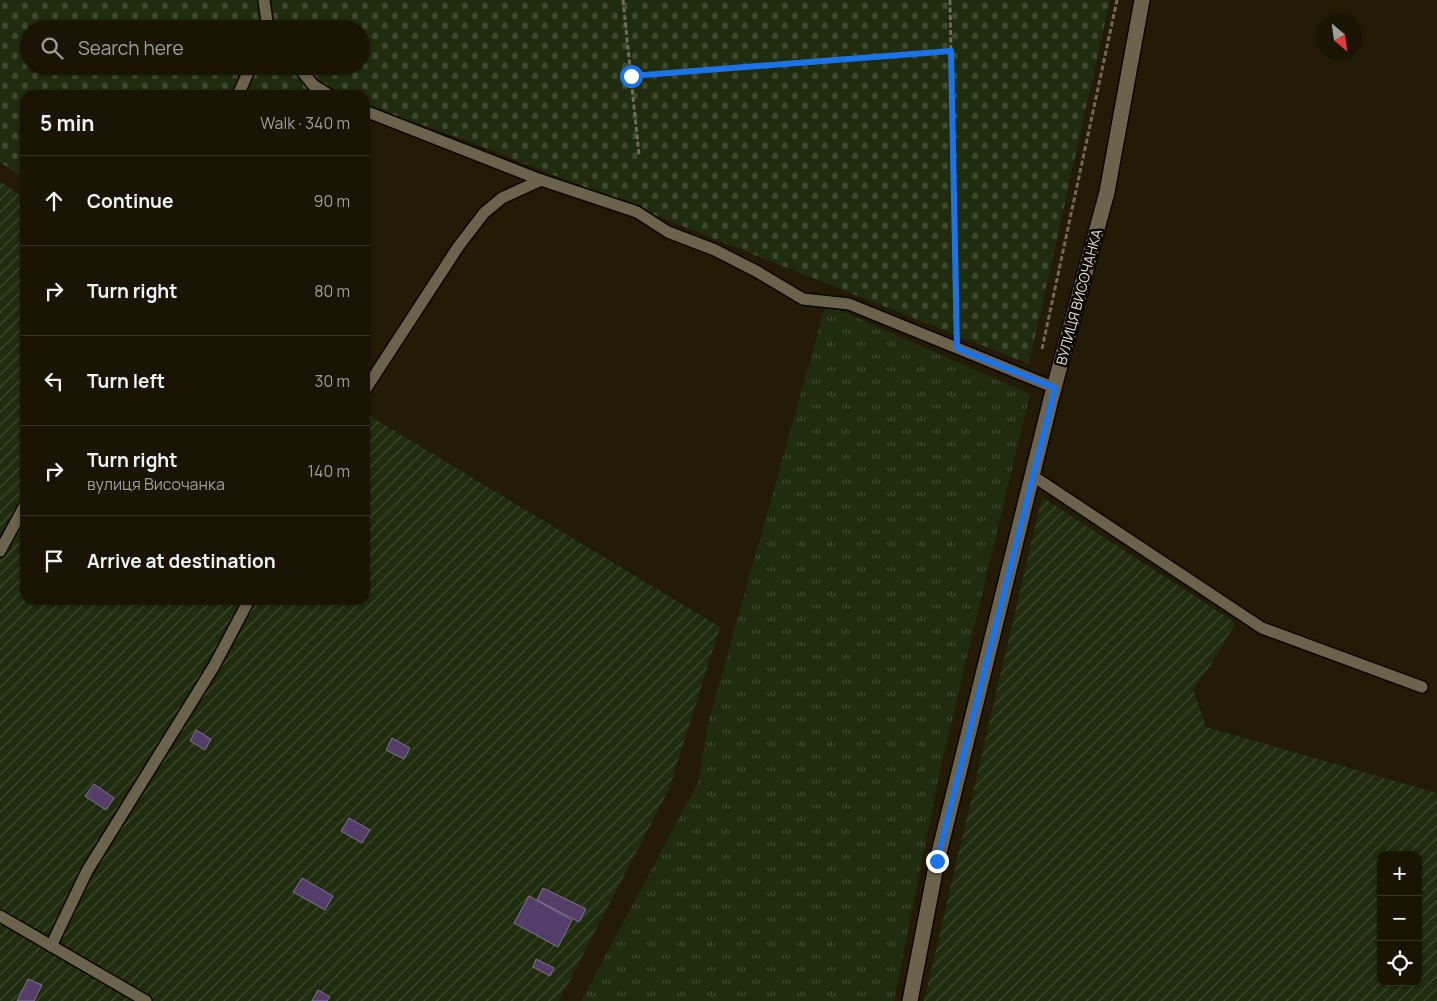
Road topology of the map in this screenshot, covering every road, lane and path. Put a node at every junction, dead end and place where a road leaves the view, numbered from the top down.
1 (264, 0) edge
2 (623, 0) edge
3 (950, 0) edge
4 (1117, 0) edge
5 (1142, 0) edge
6 (267, 20) edge
7 (951, 51) junction
8 (247, 75) edge
9 (305, 75) edge
10 (631, 76) junction
11 (240, 90) edge
12 (321, 90) edge
13 (370, 113) edge
14 (639, 155) dead end
15 (541, 180) junction
16 (957, 348) junction
17 (1035, 380) junction
18 (370, 382) edge
19 (1055, 388) junction
20 (1033, 476) junction
21 (20, 514) edge
22 (0, 551) edge
23 (245, 605) edge
24 (1422, 687) dead end
25 (0, 916) edge
26 (51, 946) junction
27 (146, 1001) edge
28 (910, 1001) edge

1 - 6 lane
2 - 10 path
3 - 7 path
4 - 17 path
5 - 19 street, ВУЛИЦЯ ВИСОЧАНКА
7 - 10 path
7 - 16 path
8 - 11 lane
9 - 12 lane
10 - 14 path
13 - 15 lane
15 - 16 lane
15 - 18 lane
16 - 17 lane
17 - 19 lane
19 - 20 street, ВУЛИЦЯ ВИСОЧАНКА
20 - 24 lane
20 - 28 street, ВУЛИЦЯ ВИСОЧАНКА
21 - 22 lane
23 - 26 lane
25 - 26 lane
26 - 27 lane

